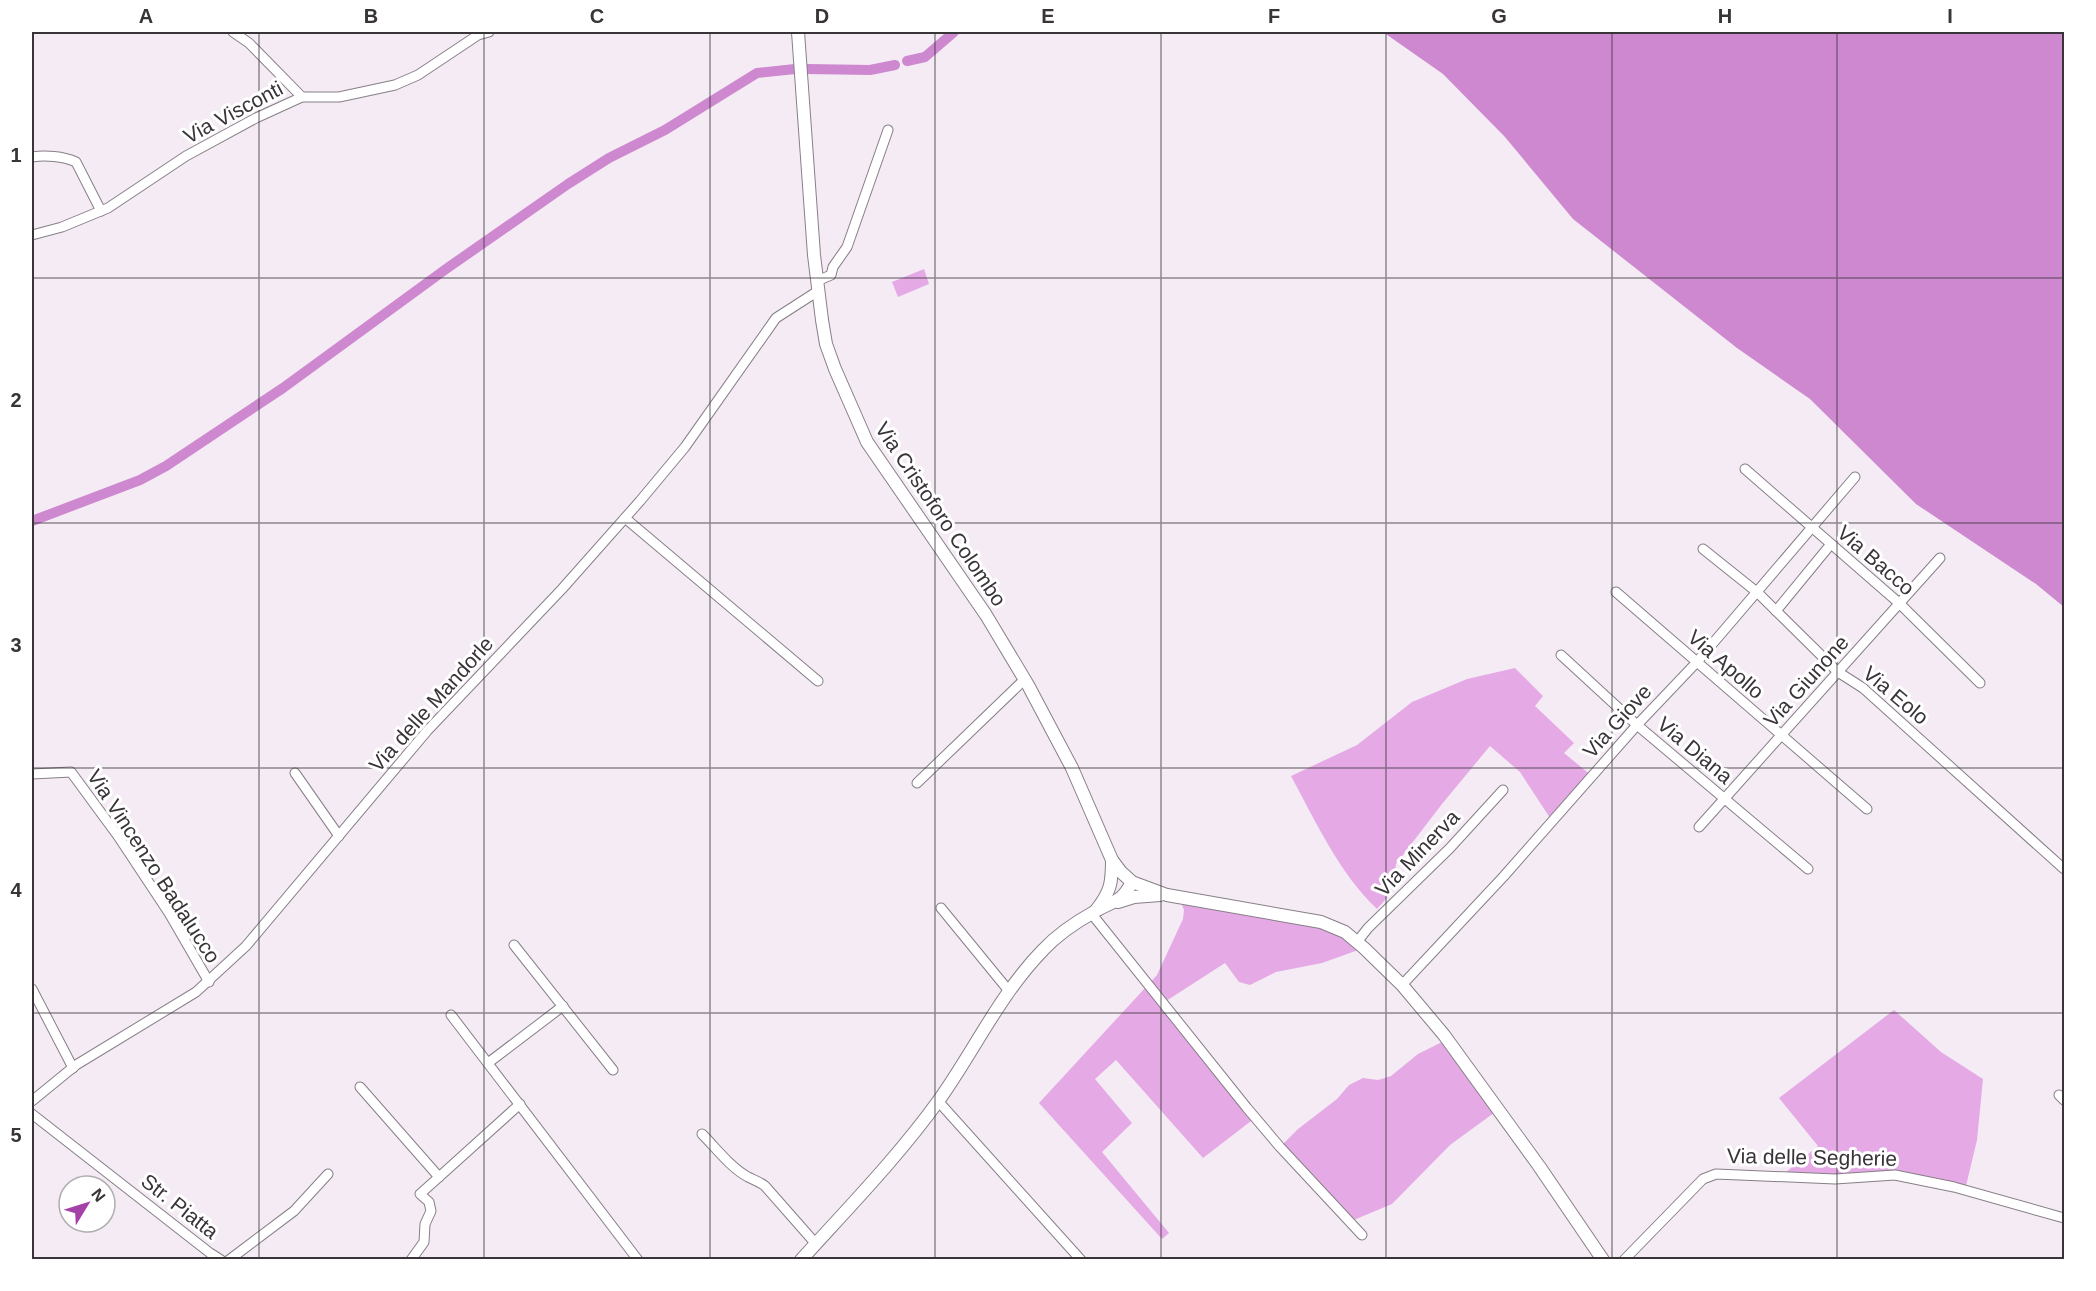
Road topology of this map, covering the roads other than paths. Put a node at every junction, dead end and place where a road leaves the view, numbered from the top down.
1 (233, 32) edge
2 (489, 32) edge
3 (798, 32) edge
4 (479, 33) edge
5 (302, 97) junction
6 (888, 130) dead end
7 (32, 157) edge
8 (101, 211) junction
9 (32, 235) edge
10 (817, 286) junction
11 (1745, 469) dead end
12 (1854, 477) dead end
13 (625, 518) junction
14 (1811, 527) junction
15 (1831, 544) junction
16 (1703, 549) dead end
17 (1940, 558) dead end
18 (1616, 592) dead end
19 (1758, 592) junction
20 (1899, 603) junction
21 (1776, 611) junction
22 (1561, 656) dead end
23 (1696, 663) junction
24 (1838, 672) junction
25 (1025, 679) junction
26 (818, 681) dead end
27 (1980, 683) dead end
28 (1637, 724) junction
29 (1782, 735) junction
30 (295, 773) dead end
31 (32, 774) edge
32 (916, 783) dead end
33 (1503, 790) dead end
34 (1725, 799) junction
35 (1867, 809) dead end
36 (1699, 827) dead end
37 (339, 836) junction
38 (1112, 860) junction
39 (1808, 869) dead end
40 (2064, 869) edge
41 (1132, 882) junction
42 (1167, 895) junction
43 (1112, 899) junction
44 (941, 908) dead end
45 (1094, 912) junction
46 (1357, 942) junction
47 (514, 945) dead end
48 (209, 982) junction
49 (1402, 985) junction
50 (32, 989) edge
51 (1009, 991) junction
52 (562, 1006) junction
53 (452, 1015) dead end
54 (488, 1063) junction
55 (73, 1068) junction
56 (613, 1070) dead end
57 (360, 1087) dead end
58 (32, 1101) edge
59 (938, 1101) junction
60 (520, 1104) junction
61 (32, 1114) edge
62 (702, 1134) dead end
63 (328, 1174) dead end
64 (439, 1177) junction
65 (2064, 1218) edge
66 (1362, 1235) dead end
67 (816, 1244) junction
68 (222, 1260) edge
69 (229, 1260) edge
70 (411, 1260) edge
71 (638, 1260) edge
72 (801, 1260) edge
73 (1081, 1260) edge
74 (1603, 1260) edge
75 (1624, 1260) edge

1 - 5 street
2 - 4 street, Via Visconti
3 - 10 main road, Via Cristoforo Colombo
4 - 5 street, Via Visconti
5 - 8 street, Via Visconti
6 - 10 street, Via delle Mandorle
7 - 8 street
8 - 9 street, Via Visconti
10 - 13 street, Via delle Mandorle
10 - 25 main road, Via Cristoforo Colombo
11 - 14 street, Via Bacco
12 - 14 street, Via Giove
13 - 26 street
13 - 37 street, Via delle Mandorle
14 - 15 street, Via Bacco
14 - 19 street, Via Giove
15 - 20 street, Via Bacco
15 - 21 street
16 - 19 street, Via Eolo
17 - 20 street, Via Giunone
18 - 23 street, Via Apollo
19 - 21 street, Via Eolo
19 - 23 street, Via Giove
20 - 24 street, Via Giunone
20 - 27 street, Via Bacco
21 - 24 street, Via Eolo
22 - 28 street, Via Diana
23 - 28 street, Via Giove
23 - 29 street, Via Apollo
24 - 29 street, Via Giunone
24 - 40 street, Via Eolo
25 - 32 street
25 - 38 main road, Via Cristoforo Colombo
28 - 34 street, Via Diana
28 - 49 street, Via Giove
29 - 34 street, Via Giunone
29 - 35 street, Via Apollo
30 - 37 street
31 - 48 street, Via Vincenzo Badalucco
33 - 46 street, Via Minerva
34 - 36 street, Via Giunone
34 - 39 street, Via Diana
37 - 48 street, Via delle Mandorle
38 - 41 main road, Via Cristoforo Colombo
38 - 43 main road
41 - 42 main road
41 - 43 main road
42 - 43 main road
42 - 46 main road
43 - 45 main road
44 - 51 street
45 - 51 main road
45 - 66 street
46 - 49 main road
47 - 52 street
48 - 55 street, Via delle Mandorle
49 - 74 main road
50 - 55 street
51 - 59 main road
52 - 54 street
52 - 56 street
53 - 54 street
54 - 60 street
55 - 58 street, Via delle Mandorle
57 - 64 street
59 - 67 main road
59 - 73 street
60 - 64 street
60 - 71 street
61 - 68 street, Str. Piatta
62 - 67 street
63 - 69 street
64 - 70 street
65 - 75 street, Via delle Segherie
67 - 72 main road

